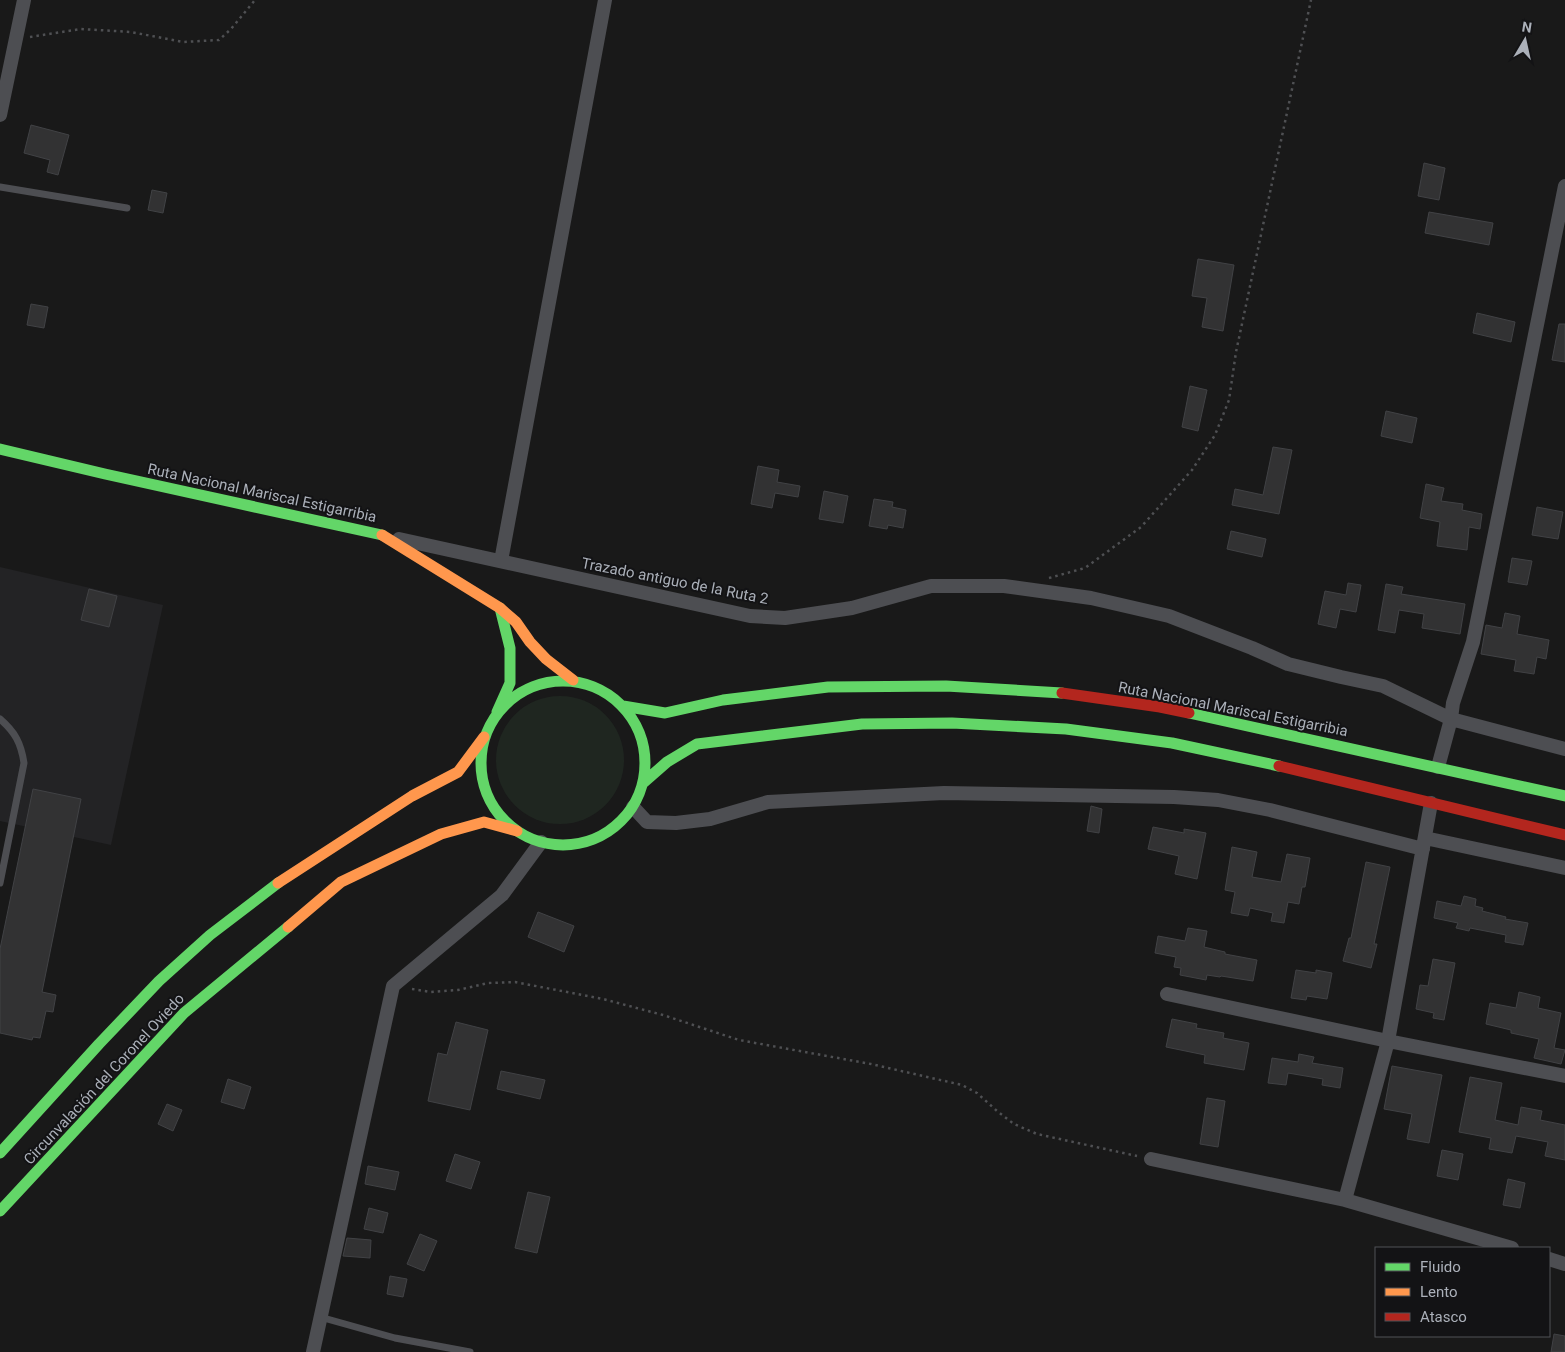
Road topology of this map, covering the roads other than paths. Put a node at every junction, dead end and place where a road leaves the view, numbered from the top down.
1 (24, 0) edge
2 (605, 0) edge
3 (0, 116) edge
4 (1565, 186) edge
5 (0, 187) edge
6 (127, 208) dead end
7 (0, 449) edge
8 (383, 535) junction
9 (501, 561) junction
10 (500, 608) junction
11 (573, 680) junction
12 (623, 706) junction
13 (497, 712) junction
14 (0, 719) edge
15 (1451, 720) junction
16 (484, 737) junction
17 (1565, 749) edge
18 (1438, 768) junction
19 (643, 783) junction
20 (1564, 791) edge
21 (1431, 803) junction
22 (633, 807) junction
23 (517, 831) junction
24 (1565, 834) edge
25 (541, 842) junction
26 (1424, 843) junction
27 (1565, 868) edge
28 (0, 883) edge
29 (1167, 994) dead end
30 (1388, 1041) junction
31 (1565, 1076) edge
32 (0, 1153) edge
33 (1151, 1160) road end
34 (1344, 1200) junction
35 (0, 1211) edge
36 (1508, 1247) edge
37 (1550, 1259) edge
38 (1565, 1264) edge
39 (320, 1318) junction
40 (313, 1352) edge
41 (470, 1352) edge

1 - 3 street
2 - 9 street
4 - 15 street
5 - 6 lane
7 - 8 main road, Ruta Nacional Mariscal Estigarribia
8 - 9 street, Trazado antiguo de la Ruta 2
8 - 10 main road, Ruta Nacional Mariscal Estigarribia
9 - 15 street, Trazado antiguo de la Ruta 2
10 - 11 main road, Ruta Nacional Mariscal Estigarribia
10 - 13 main road
11 - 12 main road
11 - 13 main road
12 - 18 main road, Ruta Nacional Mariscal Estigarribia
12 - 19 main road
13 - 16 main road
14 - 28 lane
15 - 17 street, Trazado antiguo de la Ruta 2
15 - 18 street
16 - 23 main road
16 - 32 main road, Circunvalación del Coronel Oviedo
18 - 20 main road, Ruta Nacional Mariscal Estigarribia
19 - 21 main road
19 - 22 main road
21 - 24 main road
21 - 26 street
22 - 25 main road
22 - 26 street
23 - 25 main road
23 - 35 main road, Circunvalación del Coronel Oviedo
25 - 39 street
26 - 27 street
26 - 30 street
29 - 30 street
30 - 31 street
30 - 34 street
33 - 34 street
34 - 36 street
37 - 38 street
39 - 40 street
39 - 41 lane

